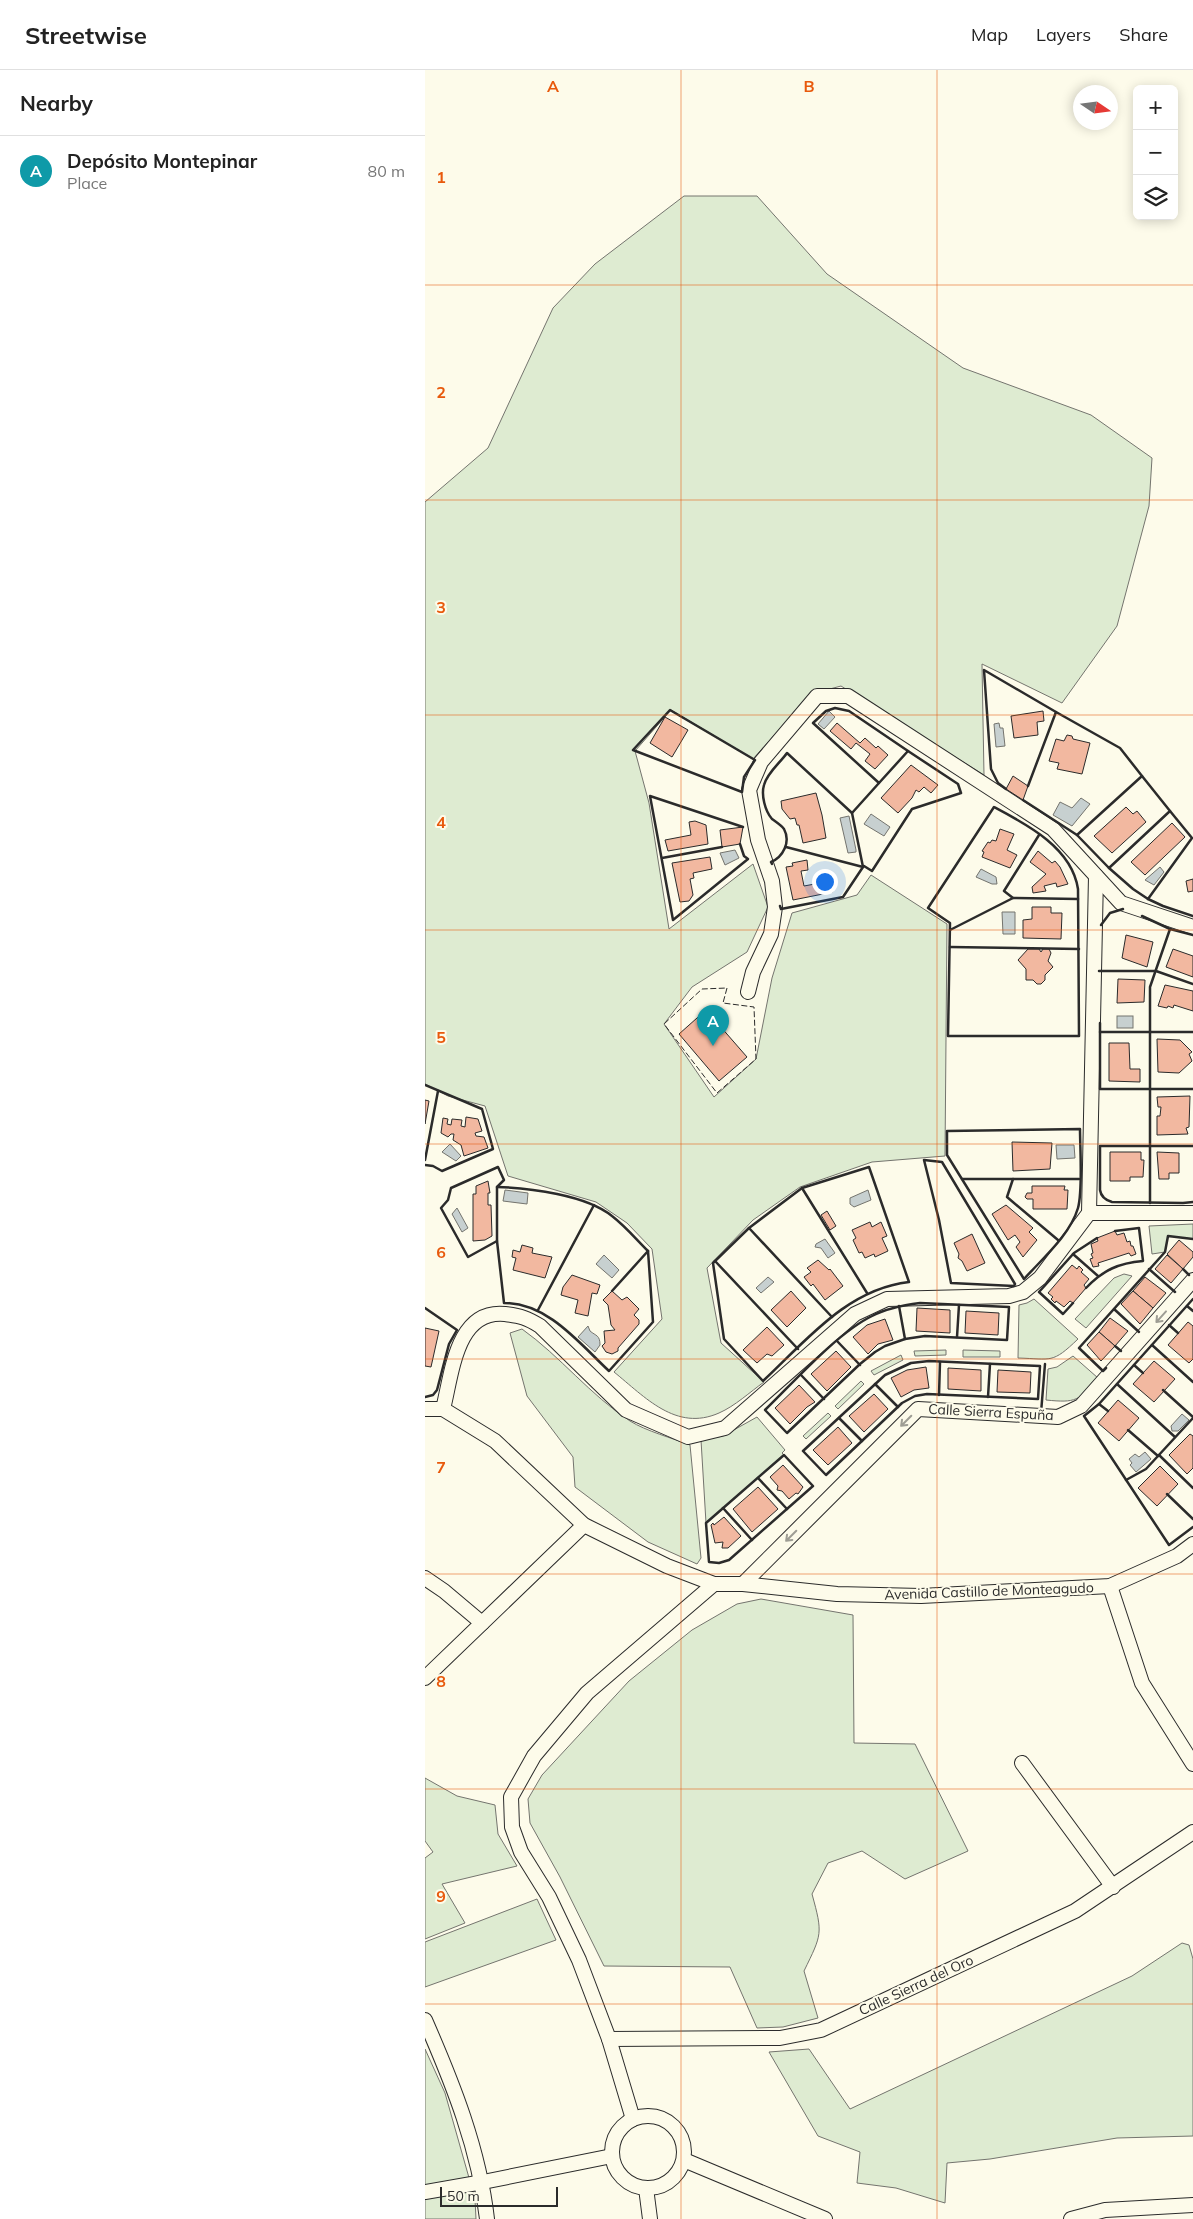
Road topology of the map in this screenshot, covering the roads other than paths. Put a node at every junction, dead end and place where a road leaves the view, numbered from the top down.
1 (1096, 876) junction
2 (1193, 927) edge
3 (749, 992) dead end
4 (1089, 1213) junction
5 (1193, 1213) edge
6 (1193, 1280) edge
7 (425, 1409) edge
8 (443, 1409) junction
9 (584, 1525) junction
10 (1193, 1544) edge
11 (425, 1578) edge
12 (714, 1584) junction
13 (743, 1584) junction
14 (1111, 1586) junction
15 (482, 1623) junction
16 (425, 1678) edge
17 (1022, 1763) dead end
18 (1193, 1764) edge
19 (1193, 1832) edge
20 (1113, 1887) junction
21 (425, 2020) edge
22 (609, 2039) junction
23 (633, 2119) junction
24 (612, 2156) junction
25 (684, 2160) junction
26 (483, 2182) junction
27 (646, 2188) junction
28 (425, 2192) edge
29 (1193, 2205) edge
30 (487, 2219) edge
31 (650, 2219) edge
32 (825, 2219) edge
33 (1071, 2219) edge

1 - 2 street
1 - 3 street
1 - 4 street
4 - 5 street
4 - 8 street
6 -> 13 street, Calle Sierra Espuña
7 - 8 street
8 - 9 street
9 - 12 street
9 - 15 street
10 - 14 street, Avenida Castillo de Monteagudo
11 - 15 street
12 - 13 street, Avenida Castillo de Monteagudo
12 - 22 street
13 - 14 street, Avenida Castillo de Monteagudo
14 - 18 street
15 - 16 street
17 - 20 street
19 - 20 street, Calle Sierra del Oro
20 - 22 street, Calle Sierra del Oro
21 - 26 street
22 - 23 street
23 - 24 street
23 - 25 street
24 - 26 street
24 - 27 street
25 - 27 street
25 - 32 street
26 - 28 street
26 - 30 street
27 - 31 street
29 - 33 street

